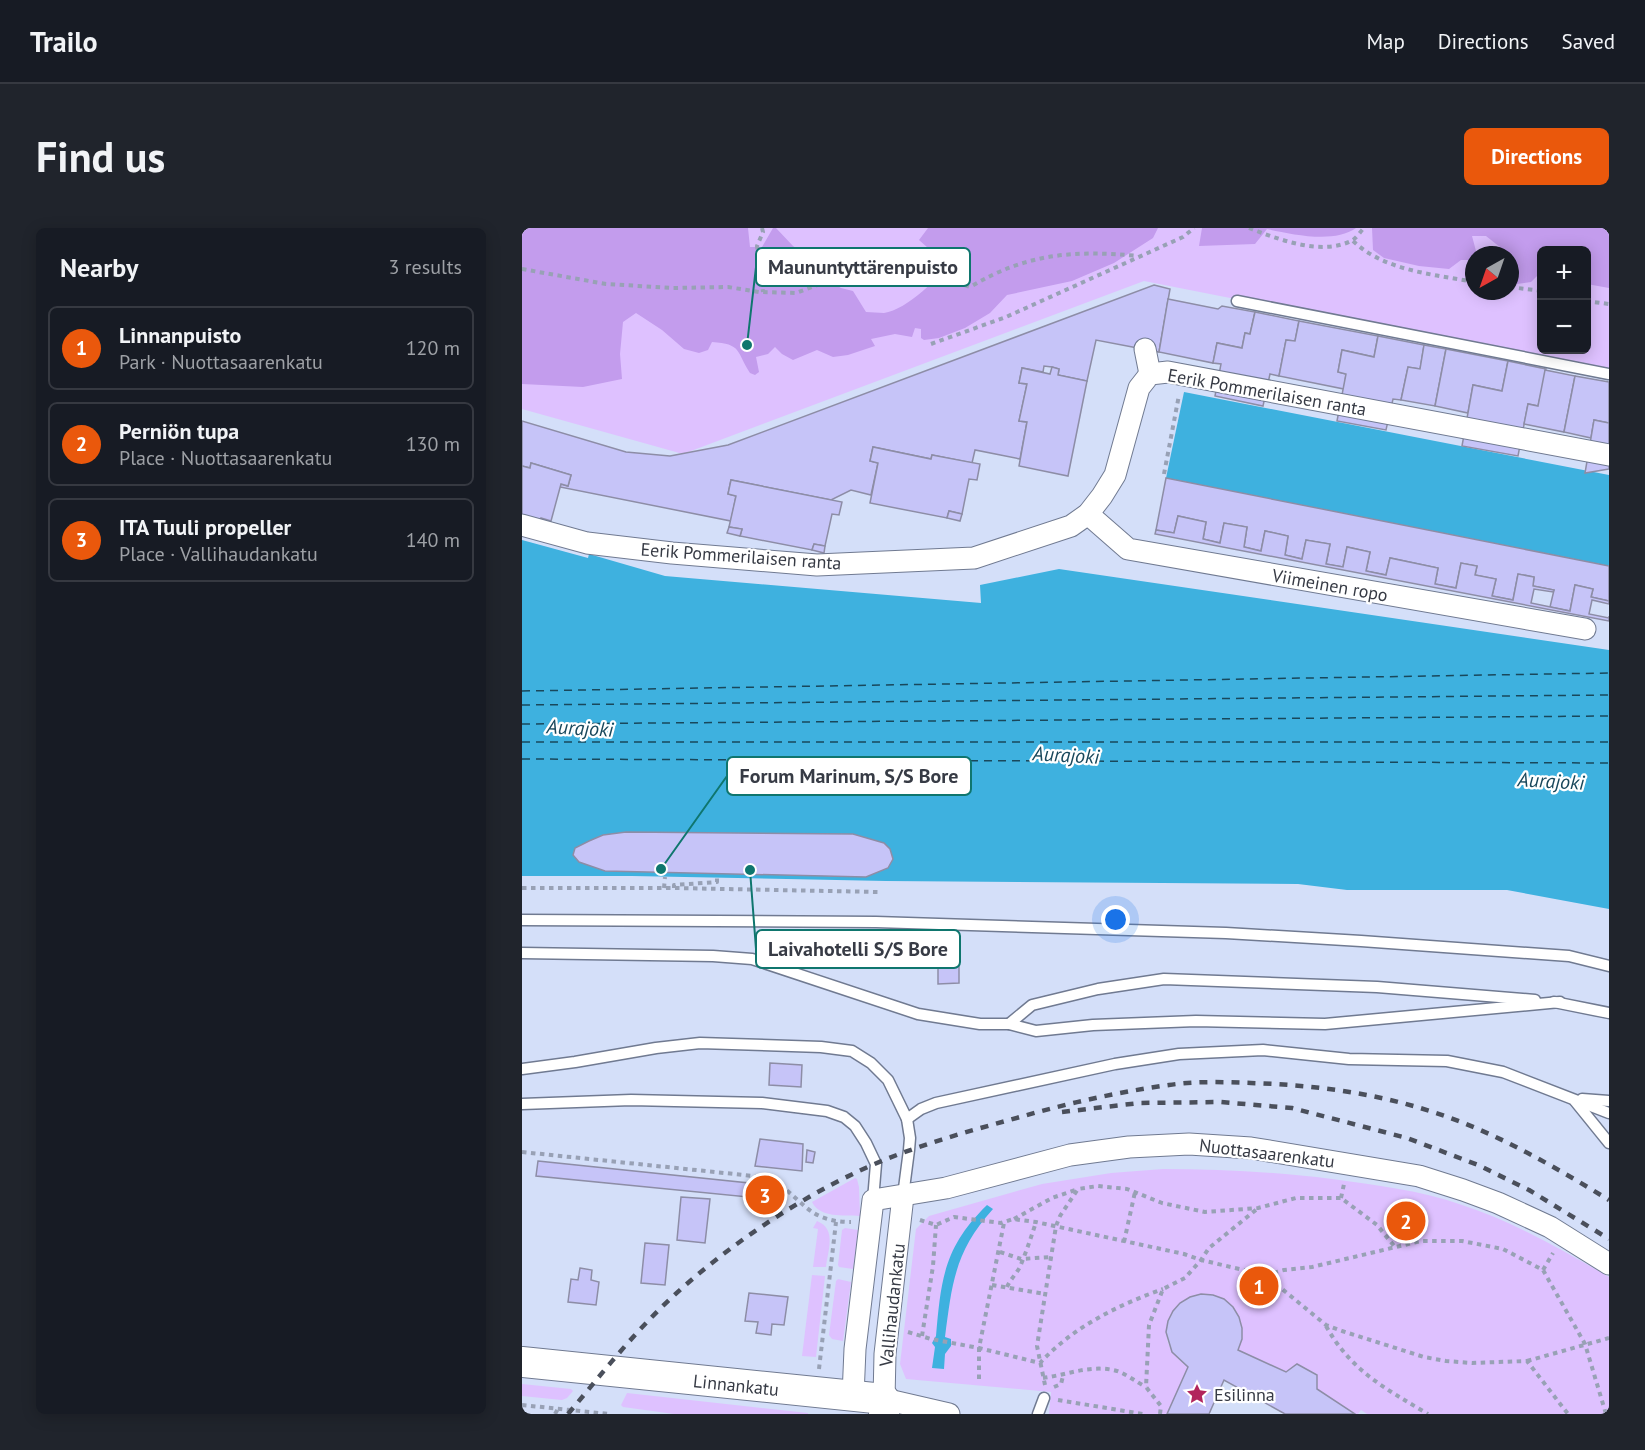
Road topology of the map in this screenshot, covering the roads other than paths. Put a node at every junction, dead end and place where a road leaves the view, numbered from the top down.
1 (1237, 301) dead end
2 (1145, 349) dead end
3 (1150, 374) junction
4 (1609, 374) edge
5 (1609, 455) edge
6 (1088, 514) junction
7 (522, 525) edge
8 (1585, 629) dead end
9 (522, 920) edge
10 (522, 953) edge
11 (1609, 966) edge
12 (1560, 1002) junction
13 (1609, 1013) edge
14 (1009, 1024) junction
15 (522, 1069) edge
16 (1573, 1099) junction
17 (1609, 1101) edge
18 (524, 1104) edge
19 (1609, 1106) edge
20 (1609, 1113) edge
21 (907, 1119) junction
22 (1609, 1121) edge
23 (1609, 1131) edge
24 (1609, 1143) edge
25 (903, 1196) junction
26 (873, 1200) junction
27 (1609, 1264) edge
28 (522, 1362) edge
29 (1044, 1398) road end
30 (853, 1405) edge
31 (884, 1407) edge
32 (949, 1414) edge
33 (1038, 1414) edge

1 - 4 lane
2 - 3 street
3 - 5 street, Eerik Pommerilaisen ranta
3 - 6 street, Eerik Pommerilaisen ranta
6 - 7 street, Eerik Pommerilaisen ranta
6 - 8 street, Viimeinen ropo
9 - 11 lane
10 - 14 lane
12 - 13 lane
12 - 14 lane
12 - 14 lane
15 - 21 lane
16 - 17 lane
16 - 19 lane
16 - 20 lane
16 - 21 lane
16 - 22 lane
16 - 23 lane
16 - 24 lane
18 - 26 lane
21 - 25 lane
25 - 26 street, Nuottasaarenkatu
25 - 27 street, Nuottasaarenkatu
25 - 31 street, Vallihaudankatu
26 - 30 street, Vallihaudankatu
28 - 30 street, Linnankatu
29 - 33 lane
30 - 31 street, Linnankatu
31 - 32 street, Linnankatu

